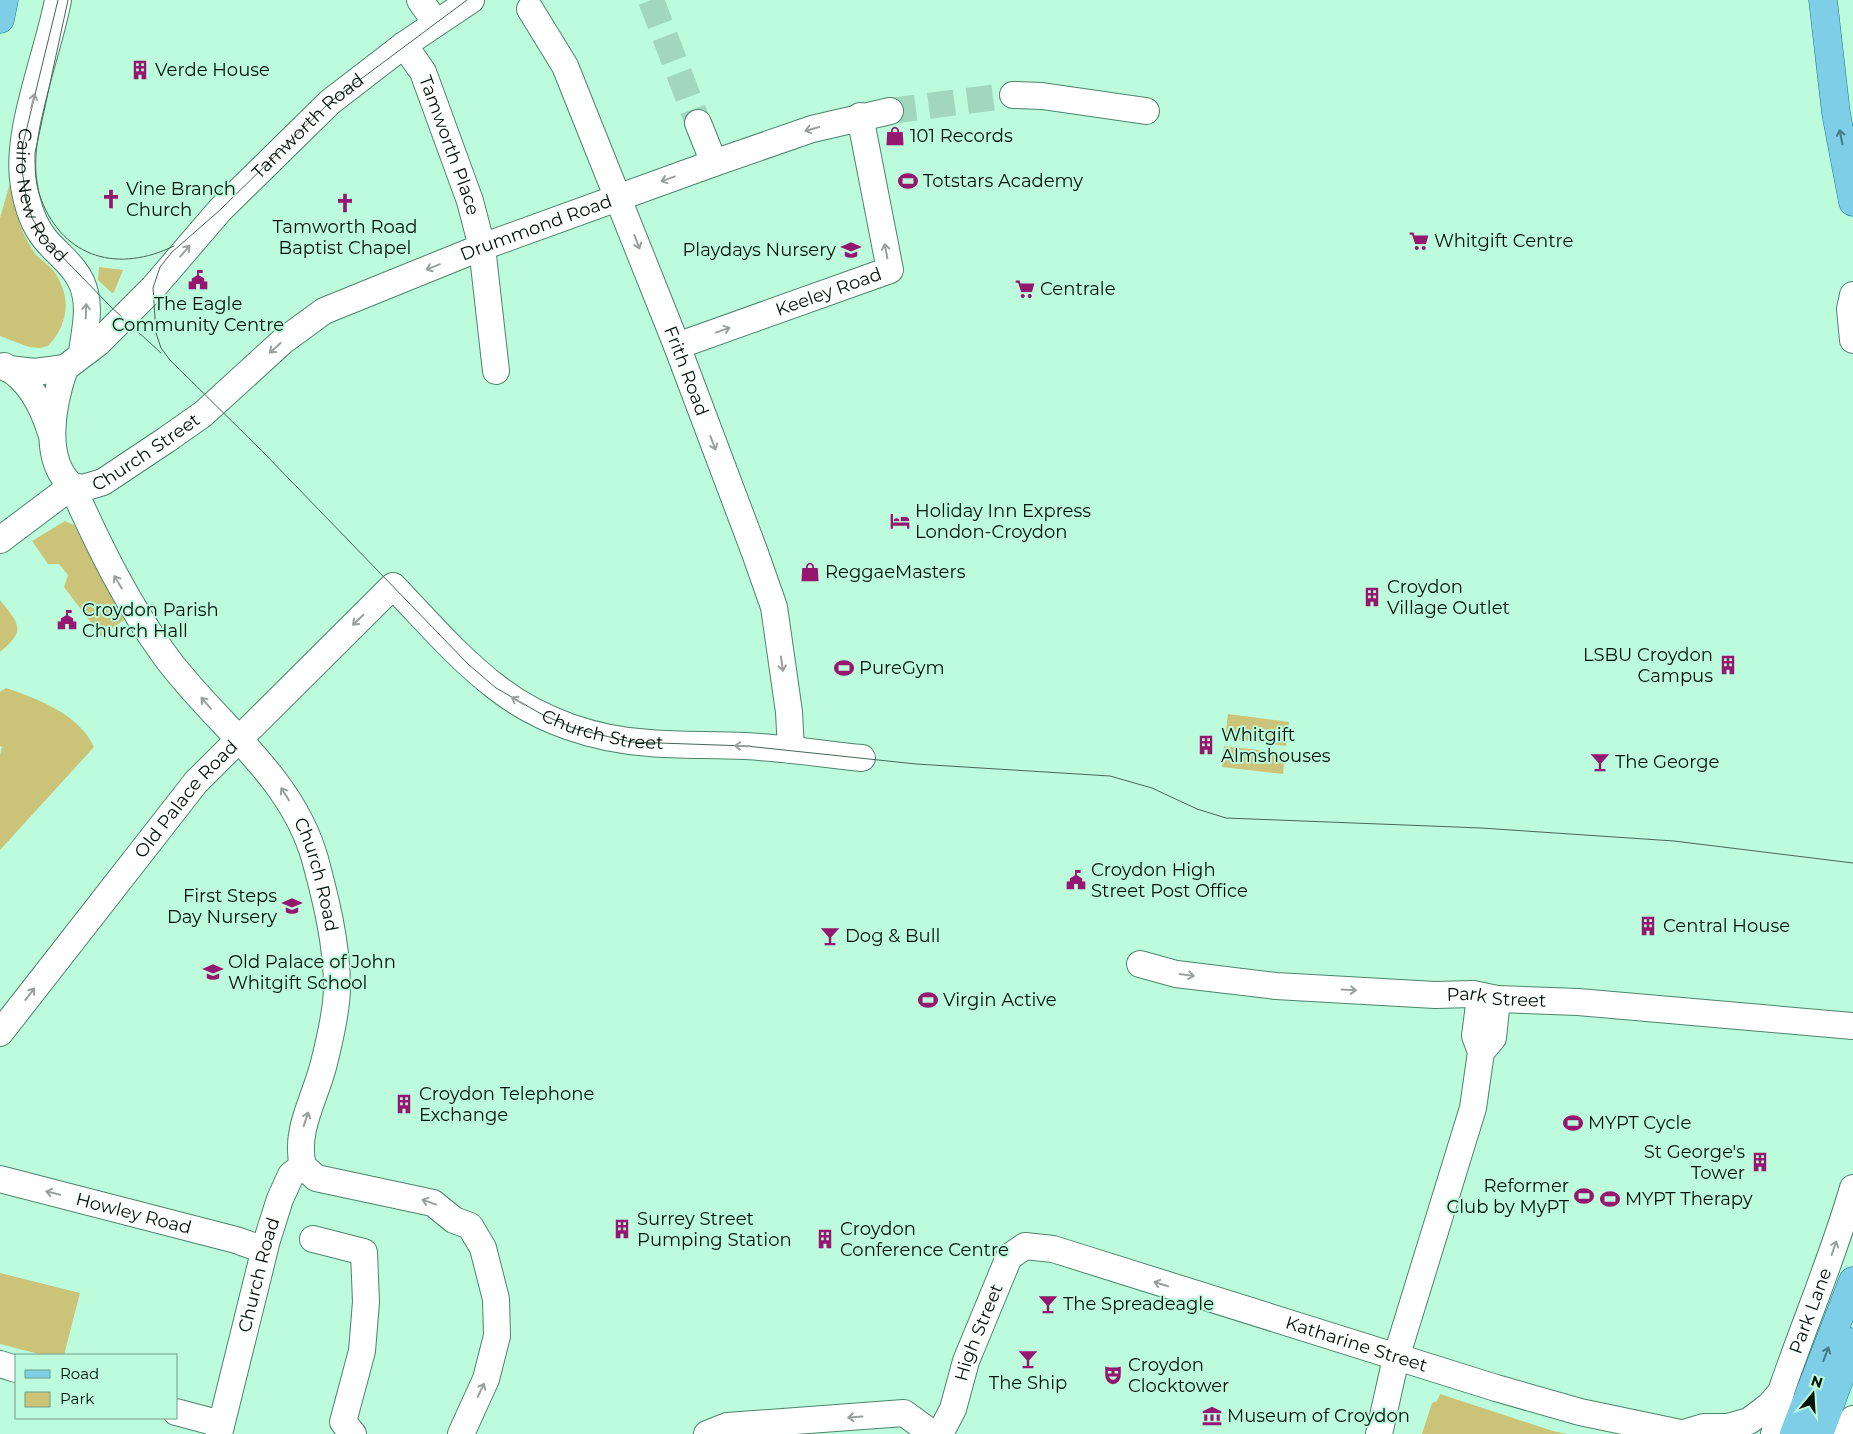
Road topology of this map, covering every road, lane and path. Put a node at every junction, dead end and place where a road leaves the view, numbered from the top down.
1 (4, 0) edge
2 (58, 0) edge
3 (420, 0) edge
4 (472, 0) edge
5 (1823, 0) edge
6 (530, 9) dead end
7 (0, 19) edge
8 (436, 23) junction
9 (404, 45) junction
10 (1013, 95) tunnel mouth
11 (890, 111) tunnel mouth
12 (1146, 111) dead end
13 (860, 116) junction
14 (698, 123) tunnel mouth
15 (714, 163) junction
16 (619, 197) junction
17 (1853, 202) edge
18 (482, 247) junction
19 (1853, 295) edge
20 (1853, 340) edge
21 (677, 346) junction
22 (73, 361) junction
23 (4, 367) edge
24 (496, 371) dead end
25 (213, 404) joint
26 (53, 440) junction
27 (72, 486) junction
28 (0, 540) edge
29 (393, 586) joint
30 (239, 740) junction
31 (791, 750) junction
32 (862, 758) dead end
33 (1140, 964) dead end
34 (1489, 998) junction
35 (1853, 1026) edge
36 (0, 1033) edge
37 (303, 1166) junction
38 (0, 1179) edge
39 (1853, 1188) edge
40 (312, 1239) dead end
41 (1033, 1246) joint
42 (264, 1250) junction
43 (1853, 1281) edge
44 (1853, 1342) edge
45 (1396, 1358) junction
46 (0, 1364) edge
47 (15, 1369) edge
48 (1781, 1392) junction
49 (178, 1413) edge
50 (1853, 1419) edge
51 (220, 1429) edge
52 (1684, 1433) edge
53 (354, 1434) edge
54 (461, 1434) edge
55 (707, 1434) edge
56 (933, 1434) edge
57 (940, 1434) edge
58 (1379, 1434) edge
59 (1774, 1434) edge
60 (1794, 1434) edge
61 (1819, 1434) edge
62 (1847, 1434) edge

1 - 7 main road
22 -> 2 street, Cairo New Road
3 - 8 street
4 - 8 street, Tamworth Road
17 -> 5 main road
6 - 16 street, Frith Road
8 - 9 street, Tamworth Road
9 - 18 street, Tamworth Place
22 -> 9 street, Tamworth Road
10 - 12 street
11 - 13 street, Drummond Road
13 -> 15 street, Drummond Road
21 -> 13 street, Keeley Road
14 - 15 street
15 -> 16 street, Drummond Road
16 - 18 street, Drummond Road
16 -> 21 street, Frith Road
18 - 24 street, Tamworth Place
18 -> 25 street, Drummond Road
19 - 20 street
21 -> 31 street, Frith Road
22 - 23 street
22 - 26 street, Cairo New Road
23 - 26 street
25 - 27 street, Church Street
26 - 27 street, Church Road
27 - 28 street, Church Street
30 -> 27 street, Church Road
29 -> 30 street, Old Palace Road
31 -> 29 street, Church Street
36 -> 30 street, Old Palace Road
37 -> 30 street, Church Road
31 - 32 street, Church Street
33 -> 34 street, Park Street
34 - 35 street, Park Street
34 - 45 street
37 - 42 street, Church Road
54 -> 37 street
42 -> 38 street, Howley Road
48 -> 39 street, Park Lane
40 - 53 street
45 -> 41 street, Katharine Street
41 - 57 street, High Street
42 - 51 street, Church Road
60 -> 43 main road
44 - 61 main road
45 - 52 street, Katharine Street
45 - 58 street
46 - 47 street
48 - 52 street, Katharine Street
48 - 59 street, Park Lane
49 - 51 street
50 - 62 street
56 -> 55 street

